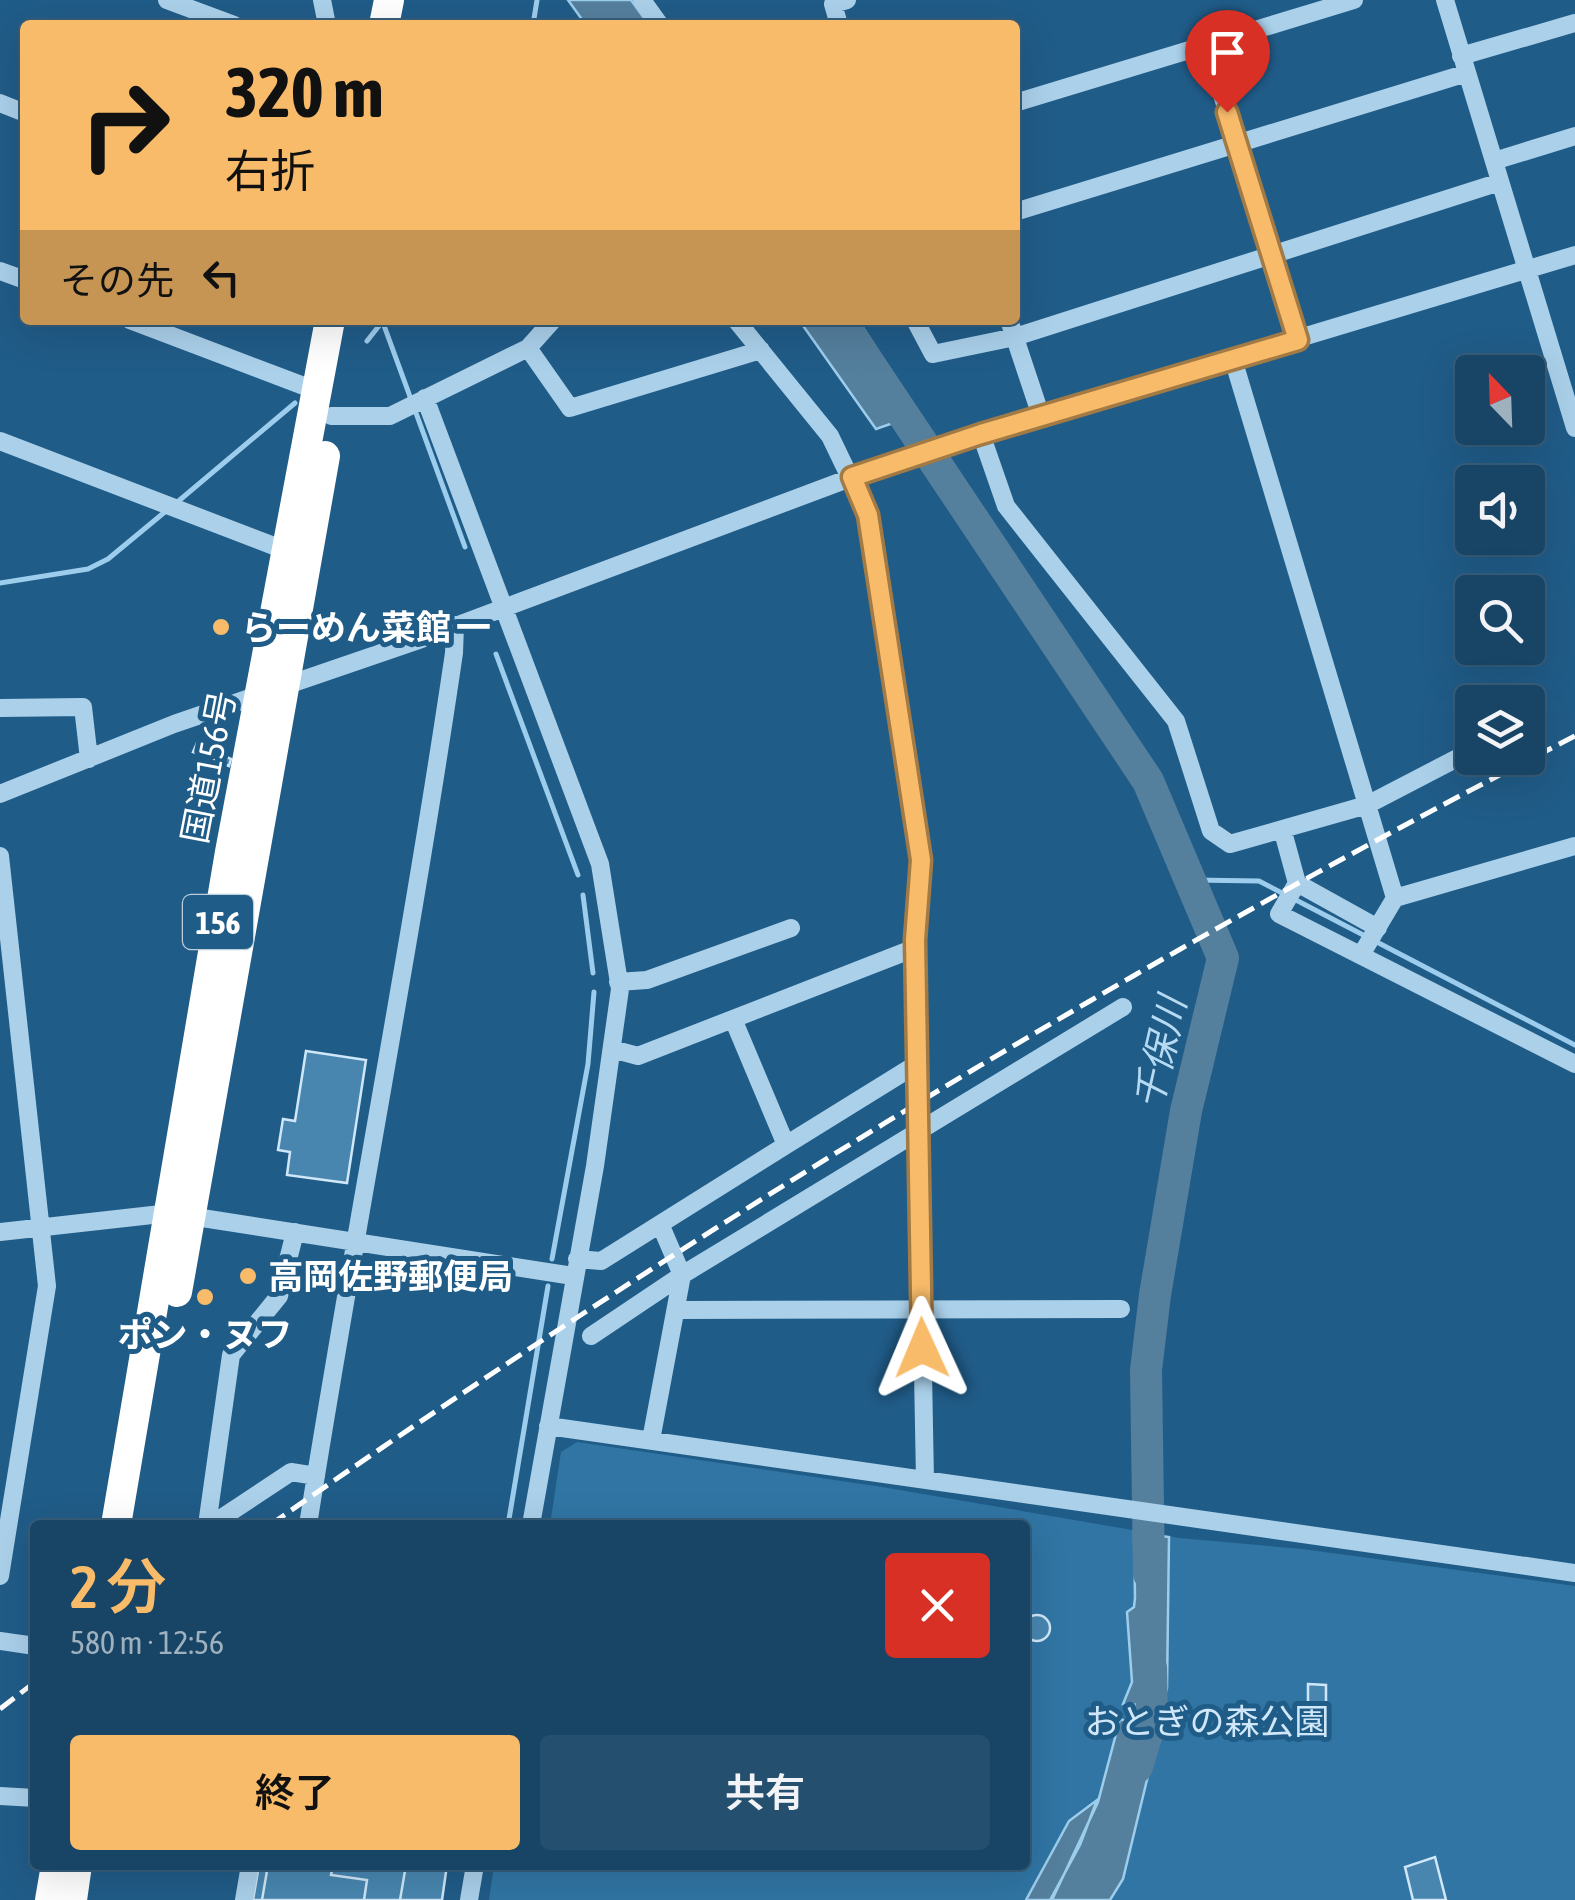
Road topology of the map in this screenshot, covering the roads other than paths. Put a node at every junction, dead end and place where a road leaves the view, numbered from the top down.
1 (166, 0) edge
2 (846, 0) edge
3 (1354, 0) edge
4 (1445, 0) edge
5 (196, 12) edge
6 (838, 20) edge
7 (1575, 22) edge
8 (1206, 43) junction
9 (1464, 64) junction
10 (1020, 101) edge
11 (1575, 136) edge
12 (1238, 147) junction
13 (1494, 160) junction
14 (1500, 182) junction
15 (1020, 211) edge
16 (1272, 254) junction
17 (1575, 255) edge
18 (1528, 270) junction
19 (142, 325) edge
20 (330, 325) edge
21 (347, 325) edge
22 (548, 325) edge
23 (740, 325) edge
24 (918, 325) edge
25 (1012, 329) edge
26 (1298, 340) junction
27 (528, 348) junction
28 (761, 350) junction
29 (1232, 359) junction
30 (425, 398) junction
31 (324, 403) junction
32 (1041, 416) junction
33 (1575, 428) edge
34 (981, 434) junction
35 (0, 441) edge
36 (852, 477) junction
37 (287, 551) junction
38 (503, 606) junction
39 (454, 625) junction
40 (271, 691) junction
41 (0, 708) edge
42 (90, 758) junction
43 (1455, 759) edge
44 (0, 794) edge
45 (1367, 806) junction
46 (1283, 832) junction
47 (1575, 846) edge
48 (0, 856) edge
49 (1297, 884) junction
50 (1394, 898) junction
51 (791, 928) dead end
52 (1378, 928) junction
53 (915, 948) junction
54 (1360, 955) junction
55 (618, 982) junction
56 (1124, 1007) dead end
57 (733, 1019) junction
58 (612, 1049) junction
59 (920, 1062) junction
60 (1575, 1064) edge
61 (920, 1128) junction
62 (786, 1145) junction
63 (180, 1214) junction
64 (661, 1226) junction
65 (41, 1228) junction
66 (0, 1232) edge
67 (295, 1232) junction
68 (353, 1242) junction
69 (575, 1267) junction
70 (682, 1275) junction
71 (1122, 1309) dead end
72 (676, 1310) junction
73 (920, 1310) junction
74 (591, 1336) dead end
75 (548, 1426) junction
76 (651, 1440) junction
77 (316, 1476) junction
78 (925, 1480) junction
79 (117, 1520) edge
80 (138, 1520) edge
81 (210, 1520) edge
82 (217, 1520) edge
83 (309, 1520) edge
84 (533, 1520) edge
85 (1575, 1573) edge
86 (0, 1576) edge
87 (0, 1641) edge
88 (30, 1645) edge
89 (0, 1796) edge
90 (30, 1798) edge
91 (55, 1870) edge
92 (76, 1870) edge
93 (249, 1870) edge
94 (474, 1870) edge
95 (50, 1900) edge
96 (72, 1900) edge
97 (244, 1900) edge
98 (469, 1900) edge

1 - 5 street
2 - 6 street
3 - 8 street
4 - 9 street
7 - 9 street
8 - 10 street
8 - 12 street
9 - 12 street
9 - 13 street
11 - 13 street
12 - 15 street
12 - 16 street
13 - 14 street
14 - 16 street
14 - 18 street
16 - 25 street
16 - 26 street
17 - 18 street
18 - 26 street
18 - 33 street
19 - 31 street
20 - 31 highway, 国道156号 / 156
21 - 31 highway, 国道156号 / 156
22 - 27 street
23 - 28 street
24 - 25 street
25 - 32 street
26 - 29 street
27 - 28 street
27 - 30 street
28 - 36 street
29 - 32 street
29 - 45 street
30 - 31 street
30 - 38 street
31 - 37 highway, 国道156号 / 156
31 - 40 highway, 国道156号 / 156
32 - 34 street
34 - 36 street
34 - 46 street
35 - 37 street
36 - 38 street
36 - 53 street
37 - 40 highway, 国道156号 / 156
38 - 39 street
38 - 55 street
39 - 40 street
39 - 68 street
40 - 42 street
40 - 63 highway, 国道156号 / 156
41 - 42 street
42 - 44 street
43 - 45 street
45 - 46 street
45 - 50 street
46 - 49 street
47 - 50 street
48 - 65 street
49 - 52 street
49 - 54 street
50 - 52 street
51 - 55 street
52 - 54 street
53 - 57 street
53 - 59 street
54 - 60 street
55 - 58 street
56 - 61 street
57 - 58 street
57 - 62 street
58 - 69 street
59 - 61 street
59 - 62 street
61 - 70 street
61 - 73 street
62 - 64 street
63 - 65 street
63 - 67 street
63 - 79 highway, 国道156号 / 156
63 - 80 highway, 国道156号 / 156
64 - 69 street
64 - 70 street
65 - 66 street
65 - 86 street
67 - 68 street
67 - 81 street
68 - 69 street
68 - 77 street
69 - 75 street
70 - 72 street
70 - 74 street
71 - 73 street
72 - 73 street
72 - 76 street
73 - 78 street
75 - 76 street
75 - 84 street
76 - 78 street
77 - 82 street
77 - 83 street
78 - 85 street
87 - 88 street
89 - 90 street
91 - 95 highway
92 - 96 highway
93 - 97 street
94 - 98 street

